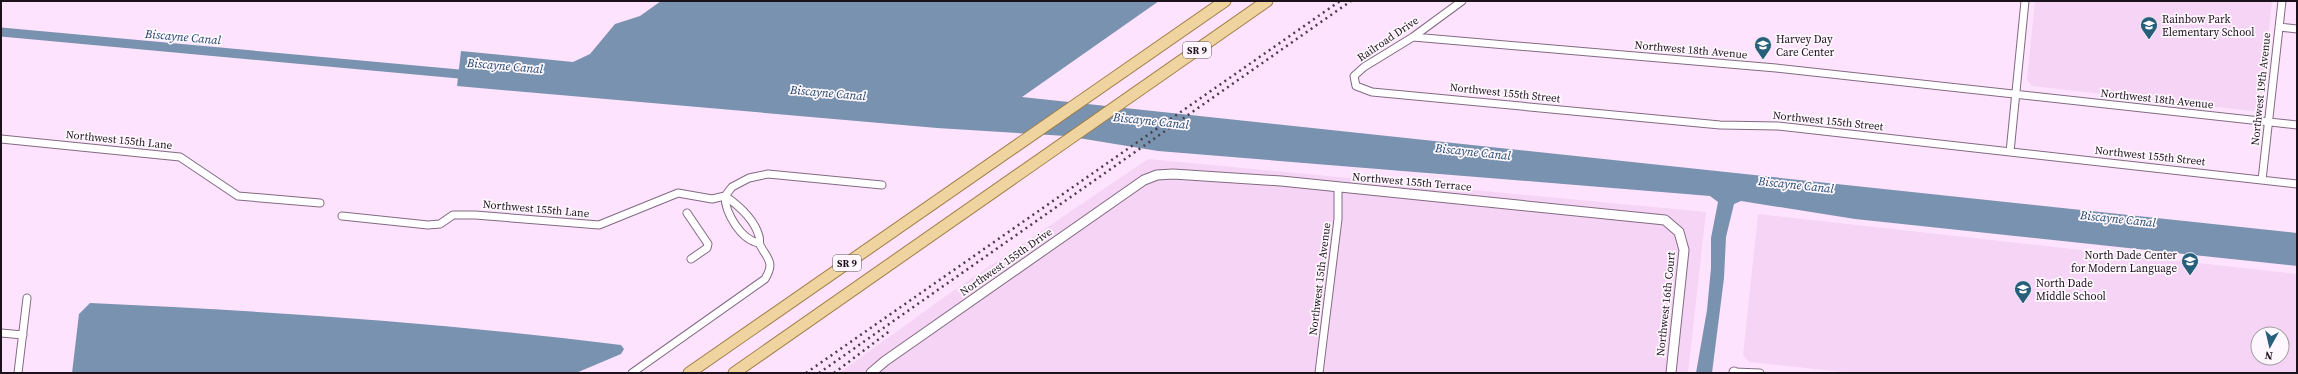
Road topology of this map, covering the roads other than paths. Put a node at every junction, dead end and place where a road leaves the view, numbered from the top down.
1 (1225, 1) edge
2 (1267, 1) edge
3 (1462, 1) edge
4 (2025, 1) edge
5 (2282, 1) edge
6 (2279, 27) junction
7 (2297, 29) edge
8 (1413, 37) junction
9 (1356, 86) joint
10 (2015, 94) junction
11 (2268, 122) junction
12 (2297, 125) edge
13 (1, 139) edge
14 (2010, 152) junction
15 (1157, 175) joint
16 (2262, 180) junction
17 (2297, 184) edge
18 (882, 185) dead end
19 (1338, 187) junction
20 (725, 196) junction
21 (320, 203) dead end
22 (687, 213) dead end
23 (342, 216) dead end
24 (1665, 220) joint
25 (759, 243) junction
26 (691, 259) dead end
27 (27, 298) dead end
28 (1, 333) edge
29 (23, 335) junction
30 (1734, 372) edge
31 (18, 373) edge
32 (632, 373) edge
33 (689, 373) edge
34 (734, 373) edge
35 (871, 373) edge
36 (1319, 373) edge
37 (1671, 373) edge
38 (1760, 373) edge

1 - 33 main road, SR 9
2 - 34 main road, SR 9
3 - 8 street, Railroad Drive
4 - 10 street
5 - 6 street, Northwest 19th Avenue
6 - 7 street
6 - 11 street, Northwest 19th Avenue
8 - 9 street, Railroad Drive
8 - 10 street, Northwest 18th Avenue
9 - 14 street, Northwest 155th Street
10 - 11 street, Northwest 18th Avenue
10 - 14 street
11 - 12 street, Northwest 18th Avenue
11 - 16 street, Northwest 19th Avenue
13 - 21 street, Northwest 155th Lane
14 - 16 street, Northwest 155th Street
15 - 19 street, Northwest 155th Terrace
15 - 35 street, Northwest 155th Drive
16 - 17 street, Northwest 155th Street
18 - 20 street
19 - 24 street, Northwest 155th Terrace
19 - 36 street, Northwest 15th Avenue
20 - 23 street, Northwest 155th Lane
20 - 25 street
20 - 25 street
22 - 26 street
24 - 37 street, Northwest 16th Court
25 - 32 street
27 - 29 street
28 - 29 street
29 - 31 street
30 - 38 street

